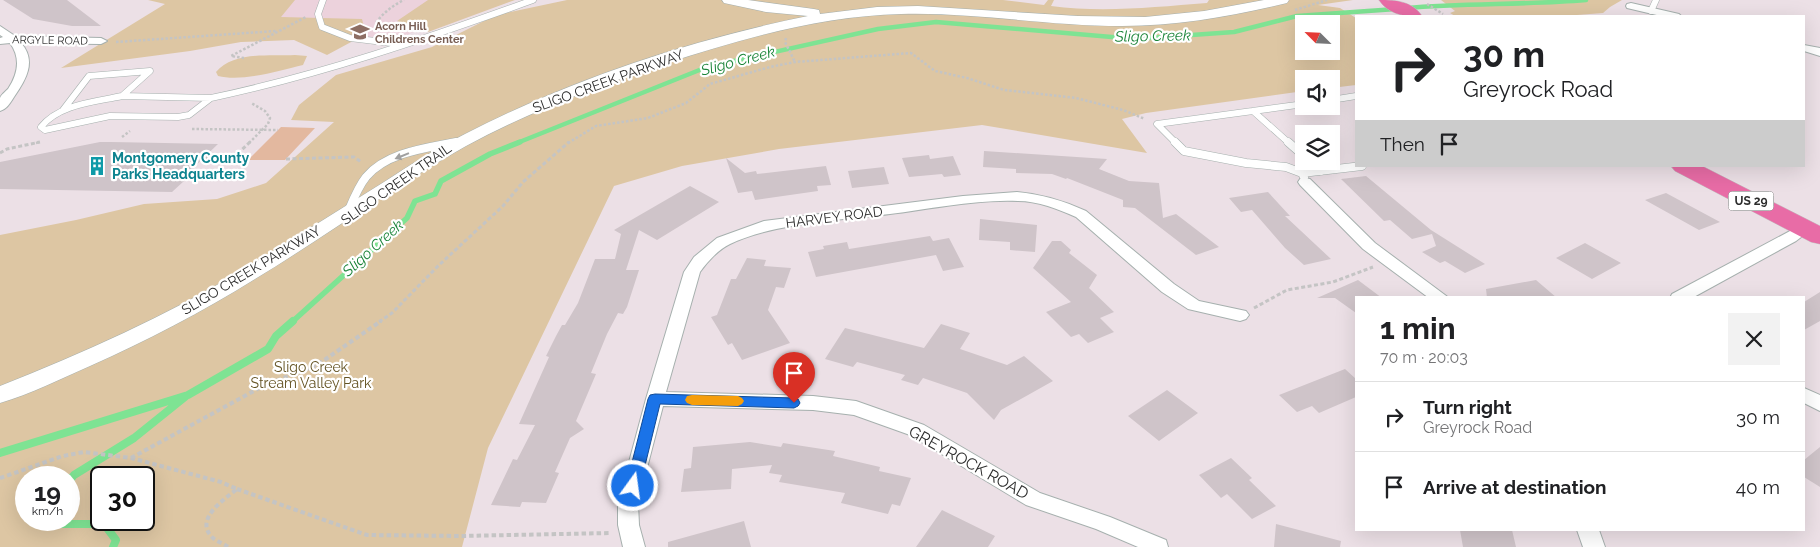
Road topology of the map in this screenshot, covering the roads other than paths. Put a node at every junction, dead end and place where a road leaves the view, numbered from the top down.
1 (323, 0) edge
2 (533, 0) edge
3 (1282, 0) edge
4 (733, 1) edge
5 (1389, 1) edge
6 (1654, 5) edge
7 (1631, 6) dead end
8 (843, 14) junction
9 (1411, 15) edge
10 (1673, 15) edge
11 (0, 29) edge
12 (15, 39) junction
13 (733, 39) junction
14 (0, 41) edge
15 (100, 41) road end
16 (404, 44) junction
17 (1805, 48) edge
18 (1820, 52) edge
19 (122, 96) junction
20 (1355, 96) edge
21 (211, 98) junction
22 (1340, 99) edge
23 (1295, 105) edge
24 (0, 107) edge
25 (63, 110) junction
26 (1253, 111) junction
27 (466, 140) junction
28 (1295, 148) edge
29 (1355, 167) edge
30 (1685, 167) edge
31 (1321, 171) joint
32 (1304, 178) junction
33 (348, 212) junction
34 (1813, 232) edge
35 (1439, 296) edge
36 (1682, 296) edge
37 (1240, 315) road end
38 (0, 395) edge
39 (1805, 396) edge
40 (655, 399) junction
41 (1820, 404) edge
42 (1588, 531) edge
43 (632, 540) edge
44 (1158, 546) edge
45 (1594, 547) edge

1 - 16 lane
2 - 16 lane
3 - 8 street, SLIGO CREEK PARKWAY
4 - 8 street
4 - 13 street
5 - 9 highway
6 - 7 street
6 - 10 street
8 - 13 street, SLIGO CREEK PARKWAY
11 - 12 street
12 - 14 street, ARGYLE ROAD
12 - 15 street, ARGYLE ROAD
12 - 24 street
13 - 27 street, SLIGO CREEK PARKWAY
16 - 21 lane
17 - 18 street
19 - 21 lane
19 - 25 lane
19 - 25 lane
20 - 22 lane
21 - 25 lane
23 - 26 lane
26 - 28 lane
26 - 32 lane
27 - 33 street, SLIGO CREEK PARKWAY
27 -> 33 lane
29 - 31 lane
30 - 34 highway, US 29
31 - 32 lane
32 - 35 street
33 - 38 street, SLIGO CREEK PARKWAY
34 - 36 street
37 - 40 street, HARVEY ROAD
39 - 41 street
40 - 43 street, HARVEY ROAD
40 - 44 street, GREYROCK ROAD
42 - 45 street

